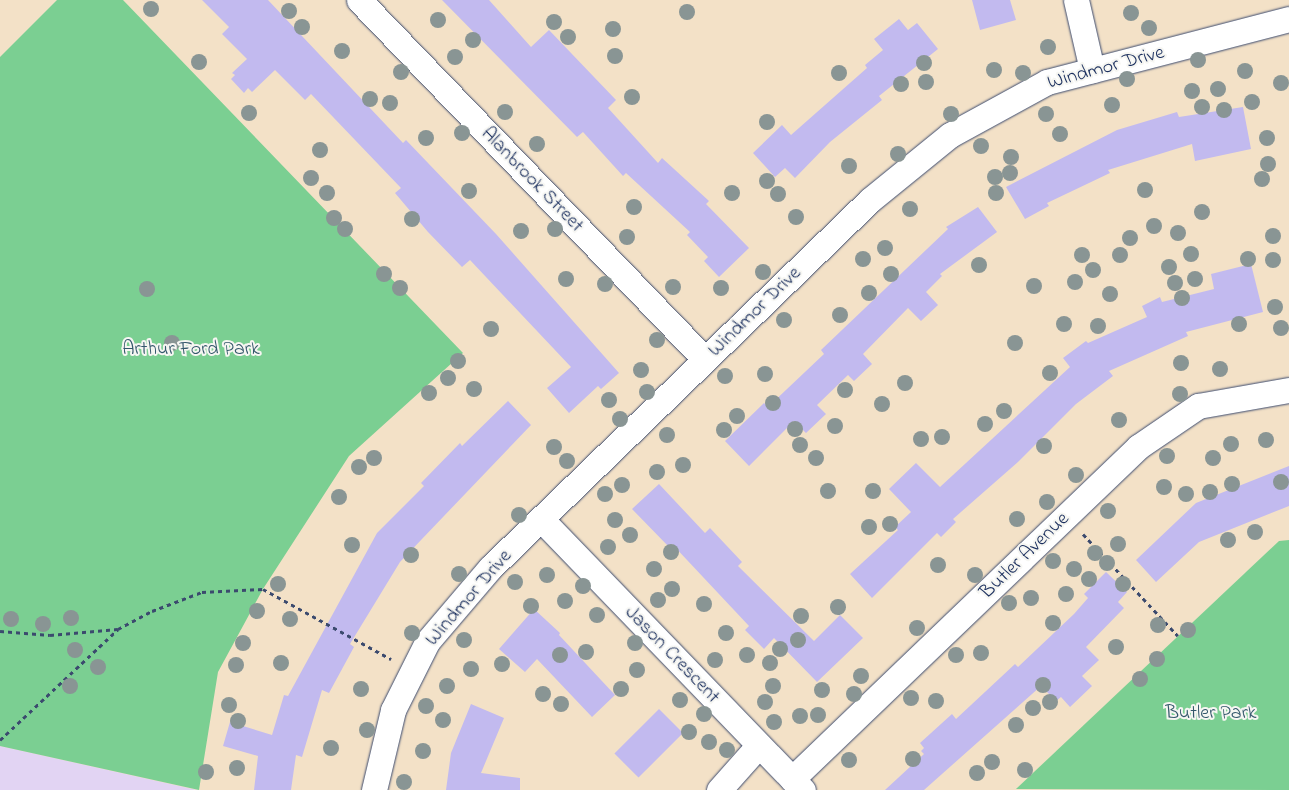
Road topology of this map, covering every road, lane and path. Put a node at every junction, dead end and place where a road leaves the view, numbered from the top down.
1 (359, 0) edge
2 (1076, 0) edge
3 (1289, 20) edge
4 (1092, 70) junction
5 (705, 360) junction
6 (1289, 390) edge
7 (1067, 516) junction
8 (541, 519) junction
9 (118, 629) junction
10 (0, 631) edge
11 (1178, 636) dead end
12 (398, 663) dead end
13 (0, 740) edge
14 (759, 745) junction
15 (797, 784) edge
16 (374, 790) edge
17 (719, 790) edge

1 - 5 street, Alanbrook Street
2 - 4 street
3 - 4 street, Windmor Drive
4 - 5 street, Windmor Drive
5 - 8 street, Windmor Drive
6 - 7 street, Butler Avenue
7 - 11 path
7 - 15 street, Butler Avenue
8 - 14 street, Jason Crescent
8 - 16 street, Windmor Drive
9 - 10 path
9 - 12 path
9 - 13 path
14 - 15 street, Jason Crescent
14 - 17 street

